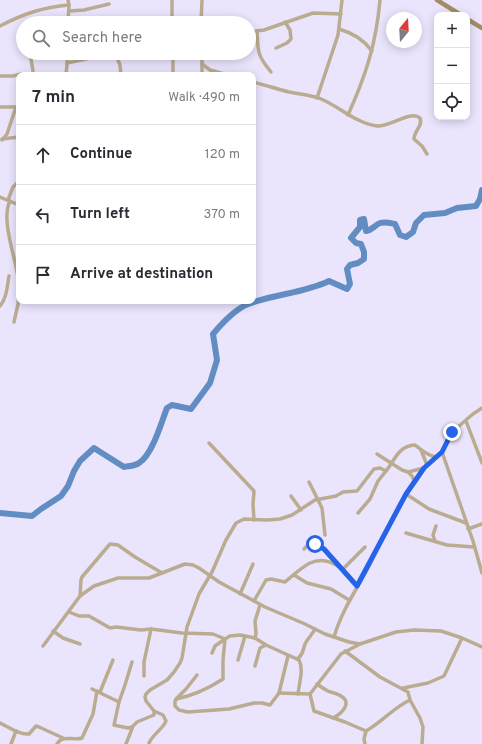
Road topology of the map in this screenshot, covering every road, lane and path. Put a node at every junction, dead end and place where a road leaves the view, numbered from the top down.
1 (68, 0) edge
2 (172, 0) edge
3 (202, 0) edge
4 (342, 0) edge
5 (380, 0) edge
6 (437, 0) edge
7 (109, 4) dead end
8 (69, 6) junction
9 (69, 11) junction
10 (456, 12) edge
11 (341, 14) junction
12 (21, 16) edge
13 (69, 16) edge
14 (172, 16) edge
15 (201, 16) edge
16 (16, 18) edge
17 (470, 21) edge
18 (286, 22) junction
19 (0, 26) edge
20 (482, 28) edge
21 (339, 29) junction
22 (257, 31) joint
23 (276, 48) dead end
24 (372, 51) junction
25 (31, 60) edge
26 (67, 60) edge
27 (81, 60) edge
28 (118, 60) edge
29 (173, 60) edge
30 (202, 60) edge
31 (67, 63) junction
32 (202, 64) junction
33 (33, 71) dead end
34 (66, 72) edge
35 (121, 72) edge
36 (173, 72) edge
37 (202, 72) edge
38 (217, 72) edge
39 (271, 72) dead end
40 (16, 75) edge
41 (0, 76) edge
42 (256, 83) edge
43 (317, 98) junction
44 (0, 106) edge
45 (16, 107) edge
46 (16, 110) edge
47 (348, 114) junction
48 (16, 138) edge
49 (1, 140) edge
50 (427, 154) dead end
51 (16, 184) edge
52 (0, 197) edge
53 (9, 201) junction
54 (16, 204) edge
55 (16, 272) edge
56 (9, 276) dead end
57 (18, 304) edge
58 (0, 306) edge
59 (14, 322) dead end
60 (482, 408) edge
61 (466, 421) junction
62 (209, 443) dead end
63 (421, 450) junction
64 (442, 452) junction
65 (377, 454) dead end
66 (436, 458) junction
67 (425, 460) junction
68 (482, 463) edge
69 (392, 464) junction
70 (425, 468) junction
71 (386, 471) junction
72 (408, 472) junction
73 (309, 482) dead end
74 (415, 482) junction
75 (406, 494) junction
76 (291, 496) dead end
77 (319, 499) junction
78 (301, 510) junction
79 (358, 513) dead end
80 (254, 520) junction
81 (466, 523) junction
82 (482, 524) edge
83 (436, 526) dead end
84 (468, 528) junction
85 (406, 533) dead end
86 (325, 535) dead end
87 (435, 541) junction
88 (365, 547) dead end
89 (474, 547) junction
90 (304, 549) dead end
91 (253, 564) dead end
92 (342, 568) junction
93 (162, 573) junction
94 (482, 573) edge
95 (294, 575) junction
96 (210, 576) junction
97 (357, 586) junction
98 (240, 594) junction
99 (80, 596) junction
100 (350, 600) junction
101 (254, 601) junction
102 (260, 605) junction
103 (68, 612) junction
104 (151, 628) junction
105 (314, 629) junction
106 (53, 631) junction
107 (185, 633) junction
108 (245, 636) junction
109 (334, 637) junction
110 (255, 638) junction
111 (462, 638) junction
112 (225, 639) junction
113 (80, 644) dead end
114 (360, 644) junction
115 (266, 645) junction
116 (43, 646) dead end
117 (482, 647) edge
118 (345, 651) junction
119 (212, 653) dead end
120 (288, 656) junction
121 (297, 659) junction
122 (113, 660) dead end
123 (238, 660) dead end
124 (132, 662) dead end
125 (255, 666) dead end
126 (197, 675) dead end
127 (144, 676) dead end
128 (317, 684) junction
129 (403, 688) junction
130 (92, 689) dead end
131 (99, 692) junction
132 (279, 693) junction
133 (298, 694) junction
134 (310, 694) junction
135 (176, 699) junction
136 (410, 700) junction
137 (119, 702) junction
138 (154, 711) junction
139 (333, 718) junction
140 (0, 723) edge
141 (132, 728) junction
142 (16, 731) junction
143 (366, 731) junction
144 (63, 738) junction
145 (149, 742) dead end
146 (11, 744) edge
147 (57, 744) edge
148 (126, 744) edge
149 (365, 744) edge
150 (422, 744) edge

1 - 8 street
2 - 14 street
3 - 15 street
4 - 11 street
5 - 24 street
6 - 10 street
7 - 9 street
8 - 9 street
8 - 12 street
9 - 13 street
11 - 18 street
11 - 21 street
16 - 19 street
17 - 20 street
18 - 22 street
18 - 23 street
21 - 24 street
21 - 43 street
22 - 39 street
24 - 47 street
25 - 33 street
26 - 31 street
27 - 31 street
28 - 35 street
29 - 36 street
30 - 32 street
31 - 34 street
32 - 37 street
32 - 38 street
40 - 41 street
42 - 43 street
43 - 47 street
44 - 45 street
46 - 49 street
47 - 50 street
48 - 49 street
51 - 53 street
52 - 53 street
53 - 54 street
53 - 55 street
56 - 58 street
57 - 59 street
60 - 61 street
61 - 64 street
61 - 68 street
62 - 80 street
63 - 66 street
63 - 67 street
63 - 69 street
64 - 66 street
64 - 81 street
65 - 69 street
66 - 70 street
67 - 70 street
67 - 70 street
69 - 71 street
69 - 72 street
70 - 72 street
70 - 74 street
71 - 77 street
71 - 79 street
72 - 74 street
73 - 77 street
74 - 75 street
75 - 81 street
75 - 97 street
76 - 78 street
77 - 78 street
77 - 86 street
78 - 80 street
80 - 96 street
81 - 84 street
82 - 84 street
83 - 87 street
84 - 89 street
85 - 87 street
87 - 89 street
88 - 92 street
89 - 94 street
90 - 92 street
91 - 98 street
92 - 95 street
92 - 97 street
93 - 96 street
93 - 99 street
93 - 99 street
95 - 100 street
95 - 101 street
96 - 98 street
96 - 107 street
97 - 100 street
98 - 101 street
99 - 103 street
100 - 109 street
101 - 102 street
102 - 105 street
102 - 110 street
103 - 104 street
103 - 106 street
104 - 107 street
104 - 127 street
105 - 109 street
105 - 121 street
106 - 113 street
106 - 116 street
107 - 112 street
107 - 138 street
108 - 110 street
108 - 112 street
108 - 123 street
109 - 114 street
110 - 115 street
111 - 114 street
111 - 117 street
111 - 129 street
112 - 119 street
112 - 135 street
114 - 118 street
115 - 120 street
115 - 125 street
118 - 128 street
118 - 129 street
120 - 121 street
120 - 132 street
121 - 133 street
122 - 131 street
124 - 137 street
126 - 135 street
128 - 134 street
128 - 139 street
129 - 136 street
130 - 131 street
131 - 137 street
131 - 144 street
132 - 133 street
132 - 135 street
133 - 134 street
134 - 139 street
136 - 143 street
136 - 150 street
137 - 141 street
138 - 141 street
138 - 145 street
139 - 143 street
140 - 142 street
141 - 148 street
142 - 144 street
142 - 146 street
143 - 149 street
144 - 147 street

